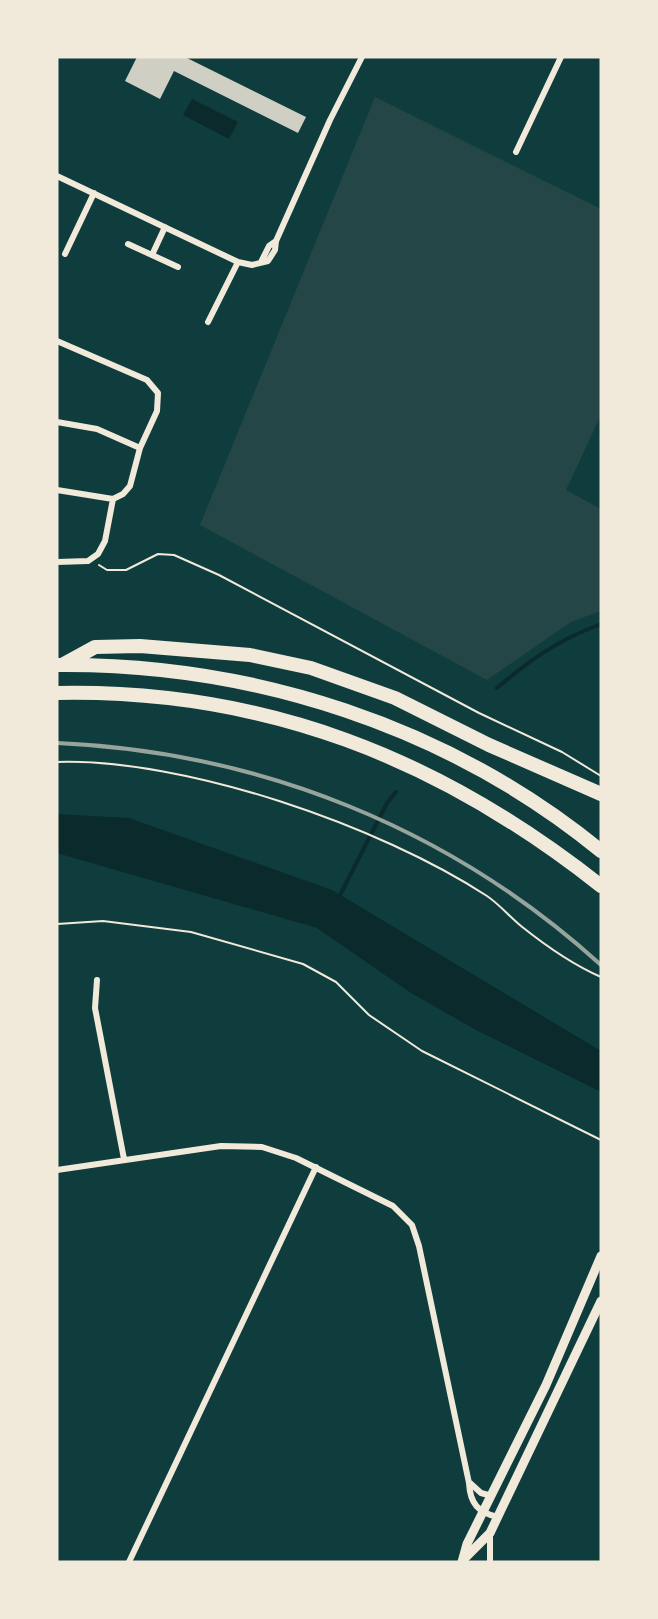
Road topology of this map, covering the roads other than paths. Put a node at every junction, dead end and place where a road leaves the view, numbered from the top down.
1 (362, 57) edge
2 (561, 57) edge
3 (516, 152) dead end
4 (57, 176) edge
5 (94, 193) junction
6 (165, 227) junction
7 (128, 244) dead end
8 (65, 254) dead end
9 (152, 255) junction
10 (238, 262) junction
11 (178, 267) dead end
12 (208, 322) dead end
13 (57, 341) edge
14 (57, 422) edge
15 (140, 448) junction
16 (57, 490) edge
17 (113, 499) junction
18 (57, 562) edge
19 (60, 665) edge
20 (57, 693) edge
21 (601, 794) edge
22 (601, 851) edge
23 (601, 886) edge
24 (97, 980) dead end
25 (124, 1159) junction
26 (316, 1167) junction
27 (57, 1170) edge
28 (601, 1256) edge
29 (601, 1301) edge
30 (469, 1483) junction
31 (492, 1496) junction
32 (484, 1513) junction
33 (498, 1517) junction
34 (490, 1533) junction
35 (463, 1561) edge
36 (129, 1562) edge
37 (490, 1562) edge

1 - 10 street
2 - 3 street
4 - 5 street
5 - 6 street
5 - 8 street
6 - 9 street
6 - 10 street
7 - 9 street
9 - 11 street
10 - 12 street
13 - 15 street
14 - 15 street
15 - 17 street
16 - 17 street
17 - 18 street
19 - 21 highway
19 - 22 highway
20 - 23 highway
24 - 25 street
25 - 26 street
25 - 27 street
26 - 30 street
26 - 36 street
28 - 31 street
29 - 33 street
30 - 31 street
30 - 32 street
31 - 32 street
32 - 33 street
32 - 35 street
33 - 34 street
34 - 35 street
34 - 37 street

